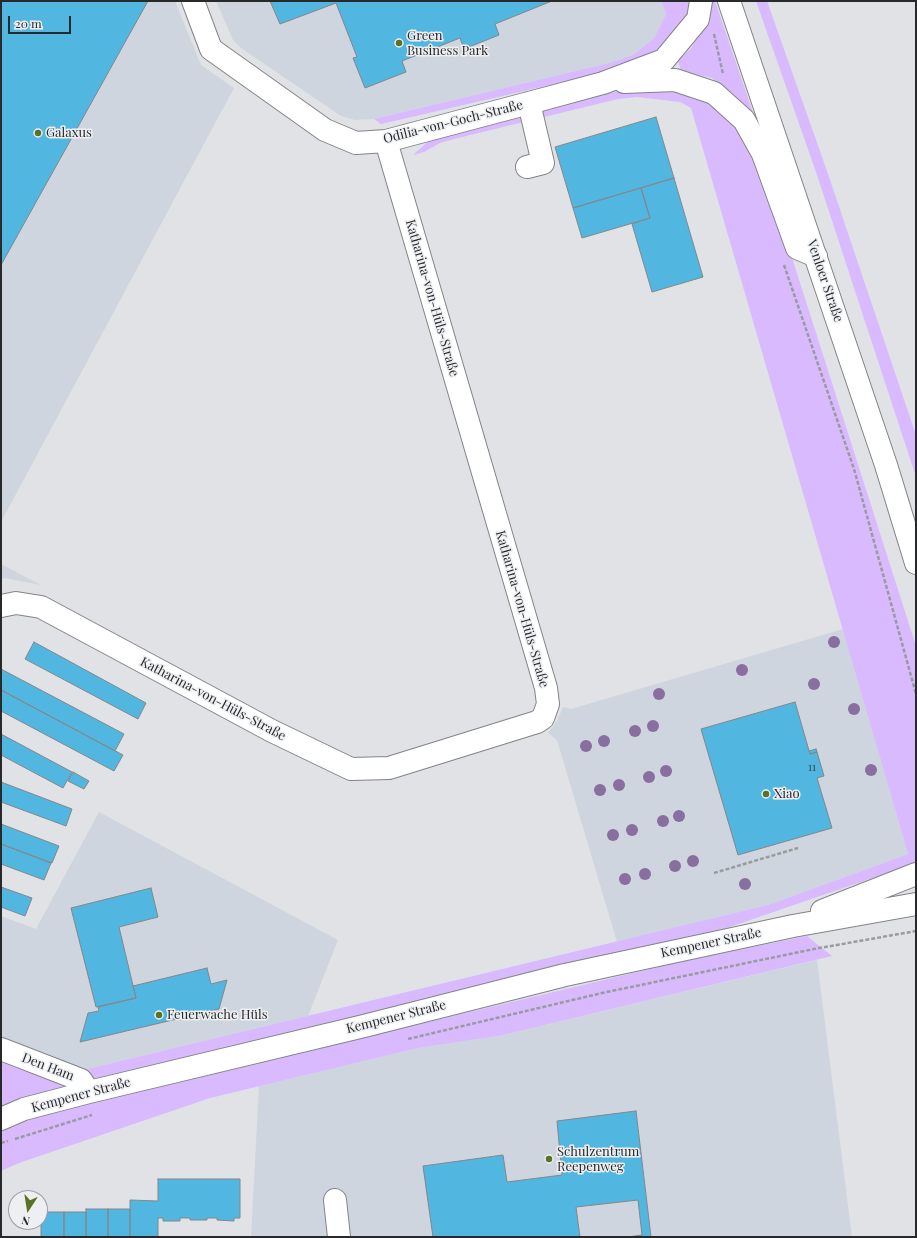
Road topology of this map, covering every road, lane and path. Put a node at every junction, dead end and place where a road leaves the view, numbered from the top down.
1 (193, 1) edge
2 (729, 1) edge
3 (700, 10) edge
4 (603, 83) junction
5 (714, 93) junction
6 (529, 103) junction
7 (386, 141) junction
8 (527, 167) dead end
9 (816, 256) junction
10 (782, 261) dead end
11 (916, 563) edge
12 (1, 606) edge
13 (916, 694) edge
14 (798, 848) dead end
15 (714, 872) dead end
16 (916, 874) edge
17 (916, 904) edge
18 (793, 926) junction
19 (916, 931) edge
20 (404, 1040) dead end
21 (1, 1049) edge
22 (89, 1092) junction
23 (100, 1113) dead end
24 (1, 1119) edge
25 (1, 1143) edge
26 (335, 1200) dead end
27 (339, 1237) edge

1 - 7 street, Odilia-von-Goch-Straße
2 - 9 street, Venloer Straße
3 - 4 street
3 - 5 path
4 - 5 street
4 - 6 street, Odilia-von-Goch-Straße
5 - 9 street
6 - 7 street, Odilia-von-Goch-Straße
6 - 8 street
7 - 12 street, Katharina-von-Hüls-Straße
9 - 11 street, Venloer Straße
10 - 13 path
14 - 15 path
16 - 18 street, Kempener Straße
17 - 18 street, Kempener Straße
18 - 22 street, Kempener Straße
19 - 20 path
21 - 22 street, Den Ham
22 - 24 street, Kempener Straße
23 - 25 path
26 - 27 street

